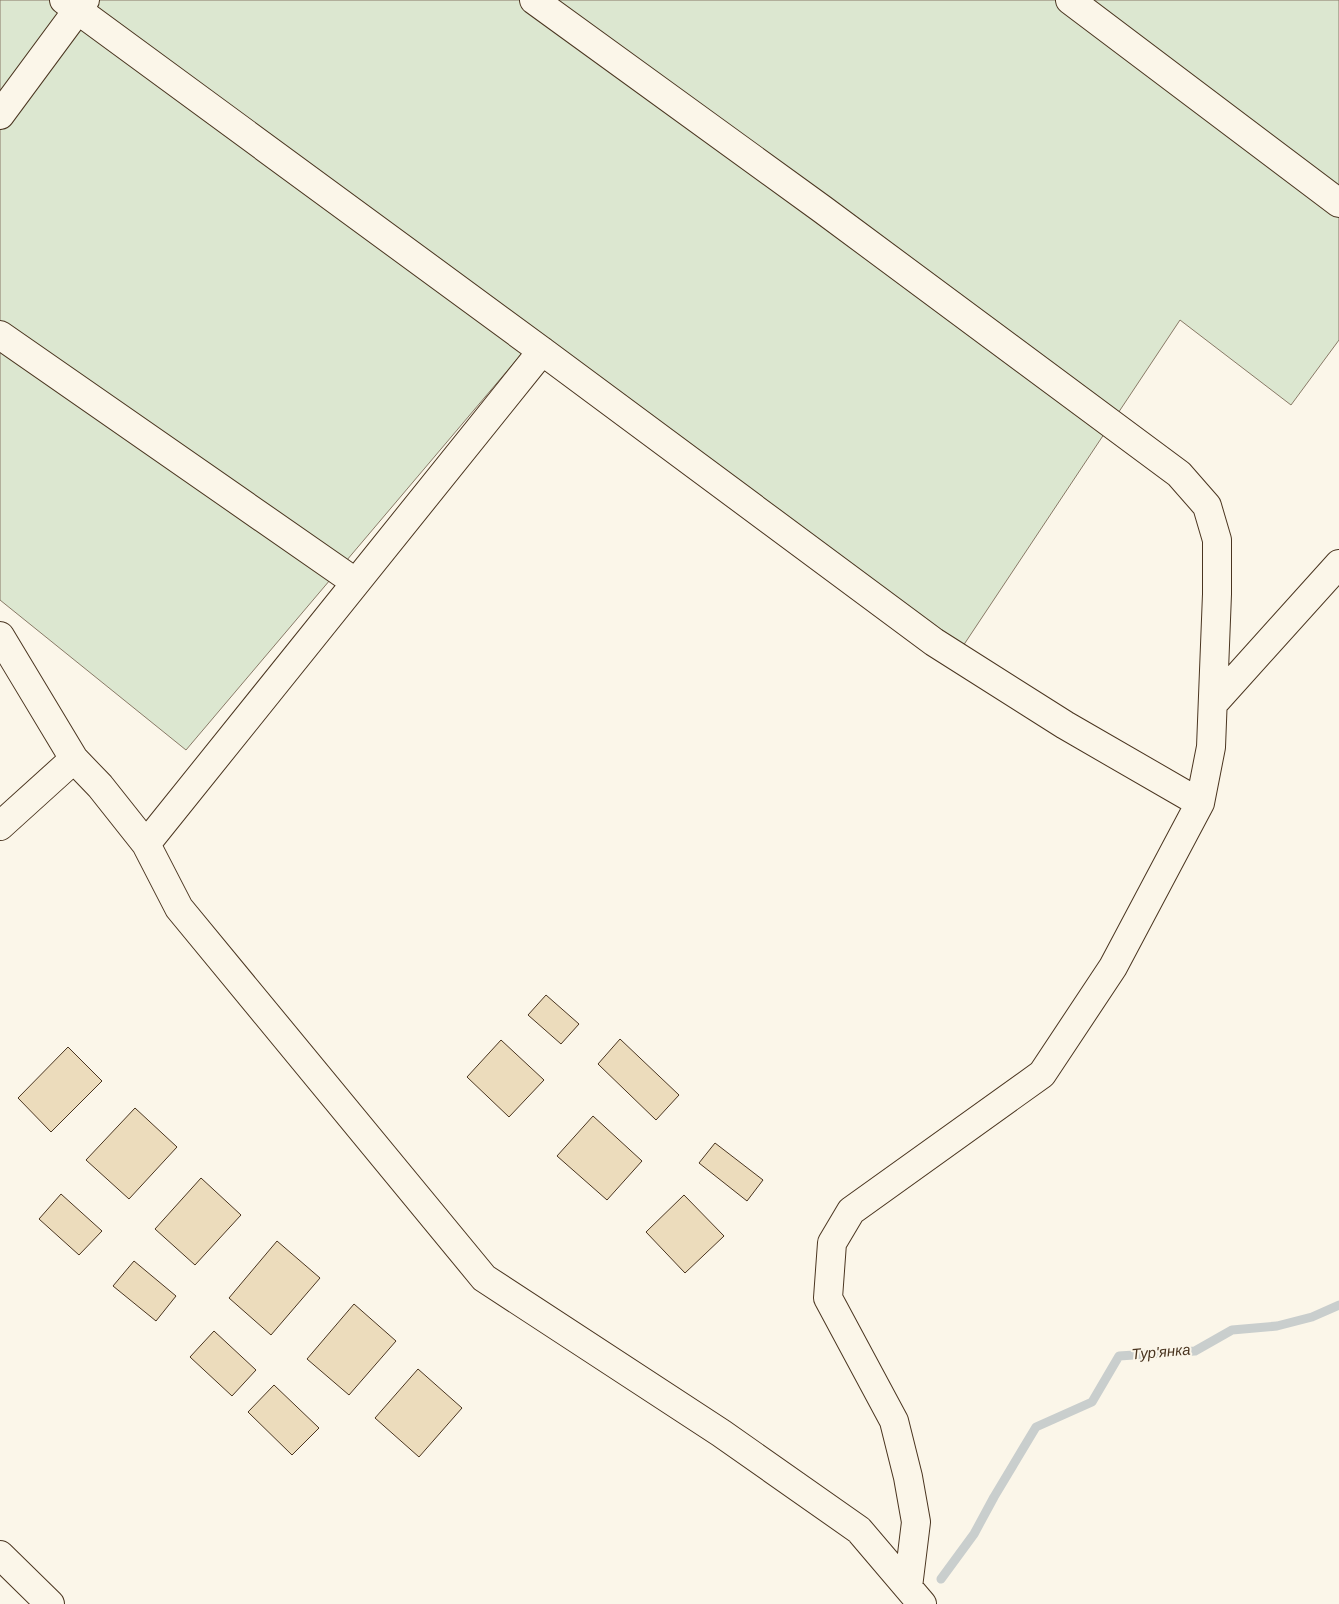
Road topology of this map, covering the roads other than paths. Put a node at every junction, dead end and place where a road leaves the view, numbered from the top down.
1 (534, 0) edge
2 (1070, 0) edge
3 (76, 4) edge
4 (0, 116) edge
5 (1339, 203) edge
6 (0, 335) edge
7 (542, 351) junction
8 (1339, 564) edge
9 (355, 582) junction
10 (0, 636) edge
11 (1213, 704) junction
12 (74, 759) junction
13 (1200, 803) junction
14 (0, 826) edge
15 (146, 844) junction
16 (0, 1555) edge
17 (915, 1595) edge
18 (50, 1604) edge

1 - 11 street
2 - 5 street
3 - 4 street
3 - 7 street
6 - 9 street
7 - 9 street
7 - 13 street
8 - 11 street
9 - 15 street
10 - 12 street
11 - 13 street
12 - 14 street
12 - 15 street
13 - 17 street
15 - 17 street
16 - 18 street

